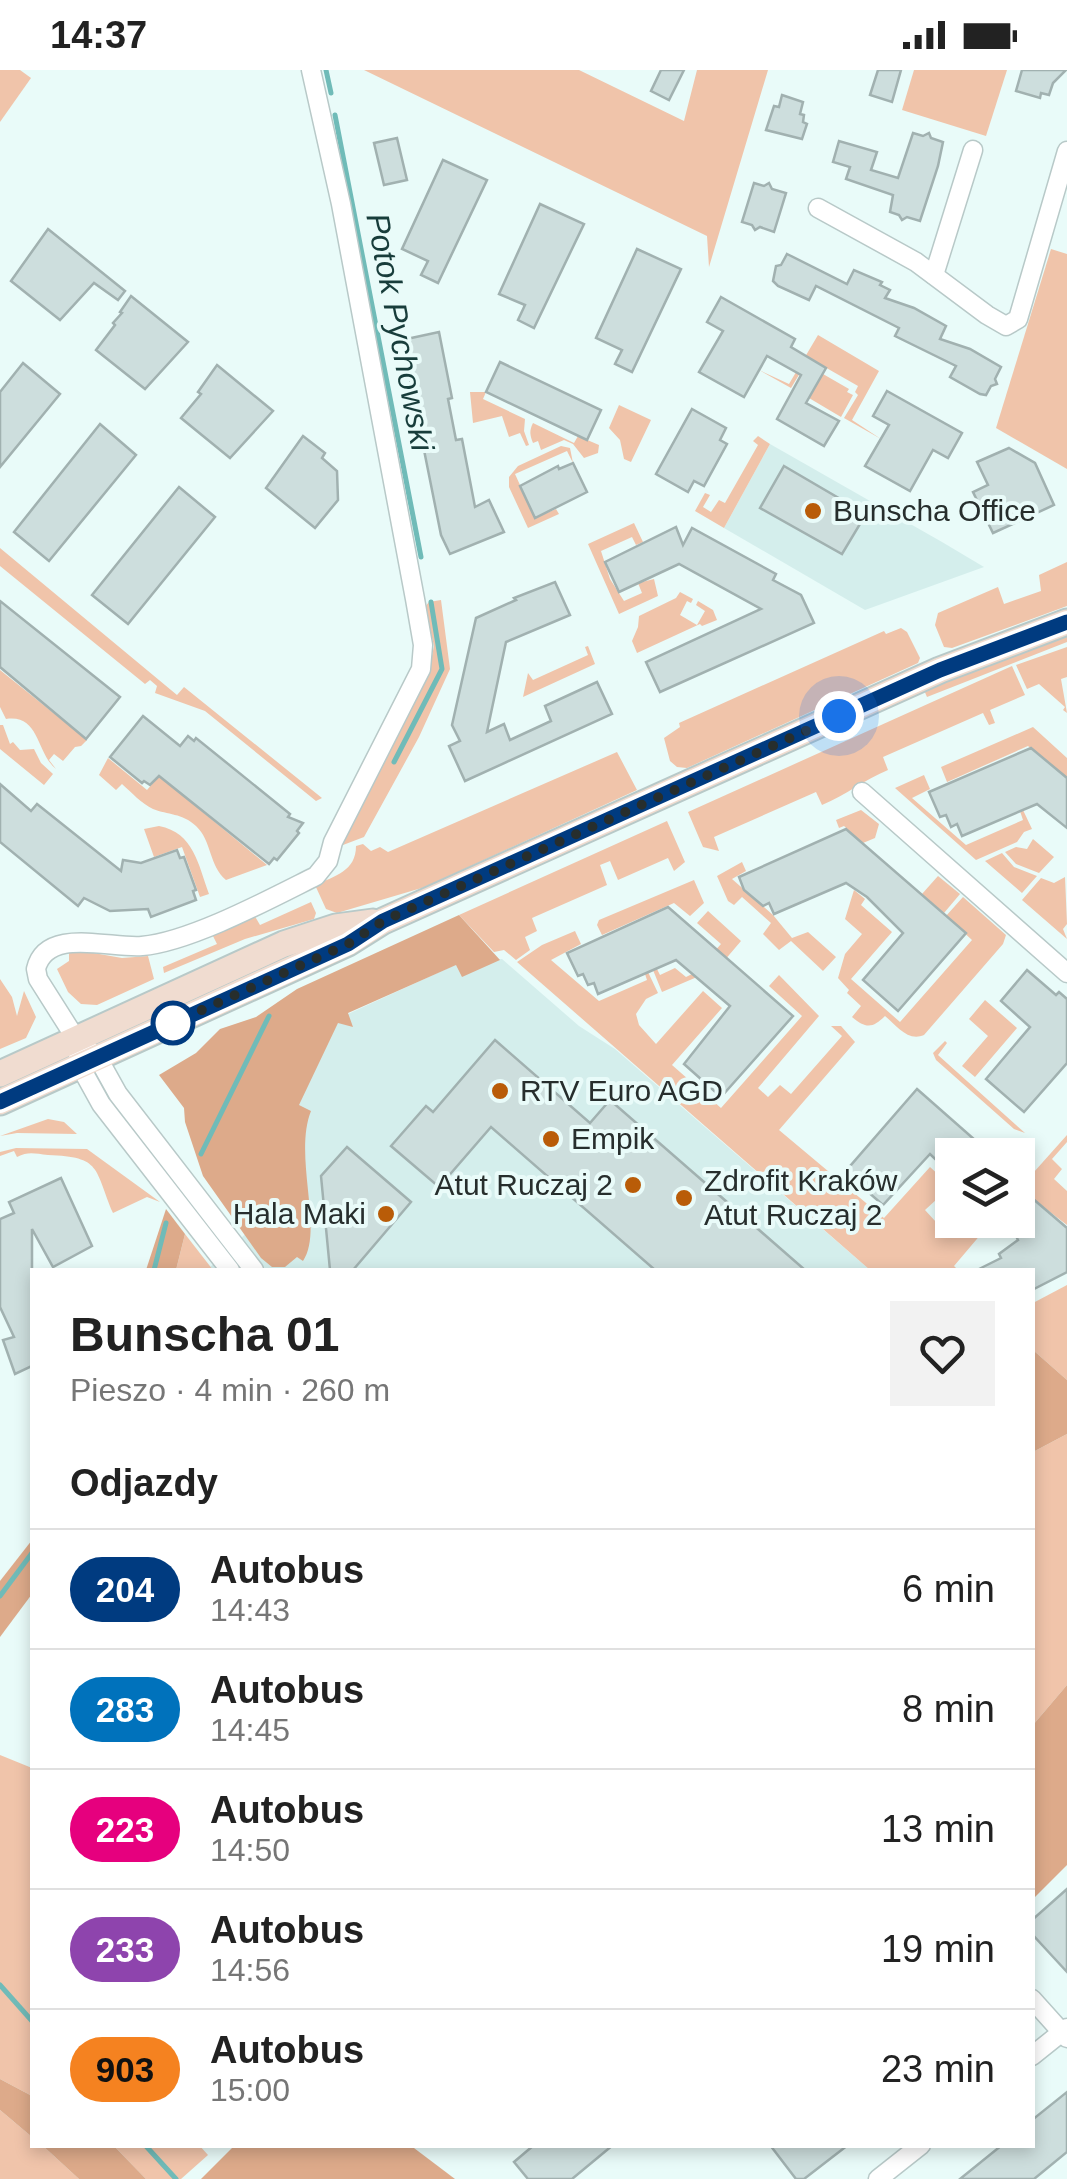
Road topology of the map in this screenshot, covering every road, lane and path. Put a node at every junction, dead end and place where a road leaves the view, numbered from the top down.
1 (311, 70) edge
2 (973, 150) dead end
3 (1067, 151) edge
4 (818, 208) dead end
5 (934, 275) junction
6 (1067, 622) edge
7 (862, 792) dead end
8 (383, 921) junction
9 (1067, 973) edge
10 (76, 1039) junction
11 (89, 1062) junction
12 (0, 1074) edge
13 (0, 1102) edge
14 (228, 1268) edge
15 (252, 1268) edge
16 (1035, 2002) edge
17 (1065, 2033) edge
18 (1035, 2054) edge
19 (917, 2148) edge
20 (878, 2179) edge

1 - 10 street
2 - 5 street
3 - 5 street
4 - 5 street
6 - 8 main road
7 - 9 street
8 - 10 main road
8 - 11 main road
10 - 11 street
10 - 12 main road
11 - 13 main road
11 - 14 street
11 - 15 street
16 - 17 street
17 - 18 street
19 - 20 street

